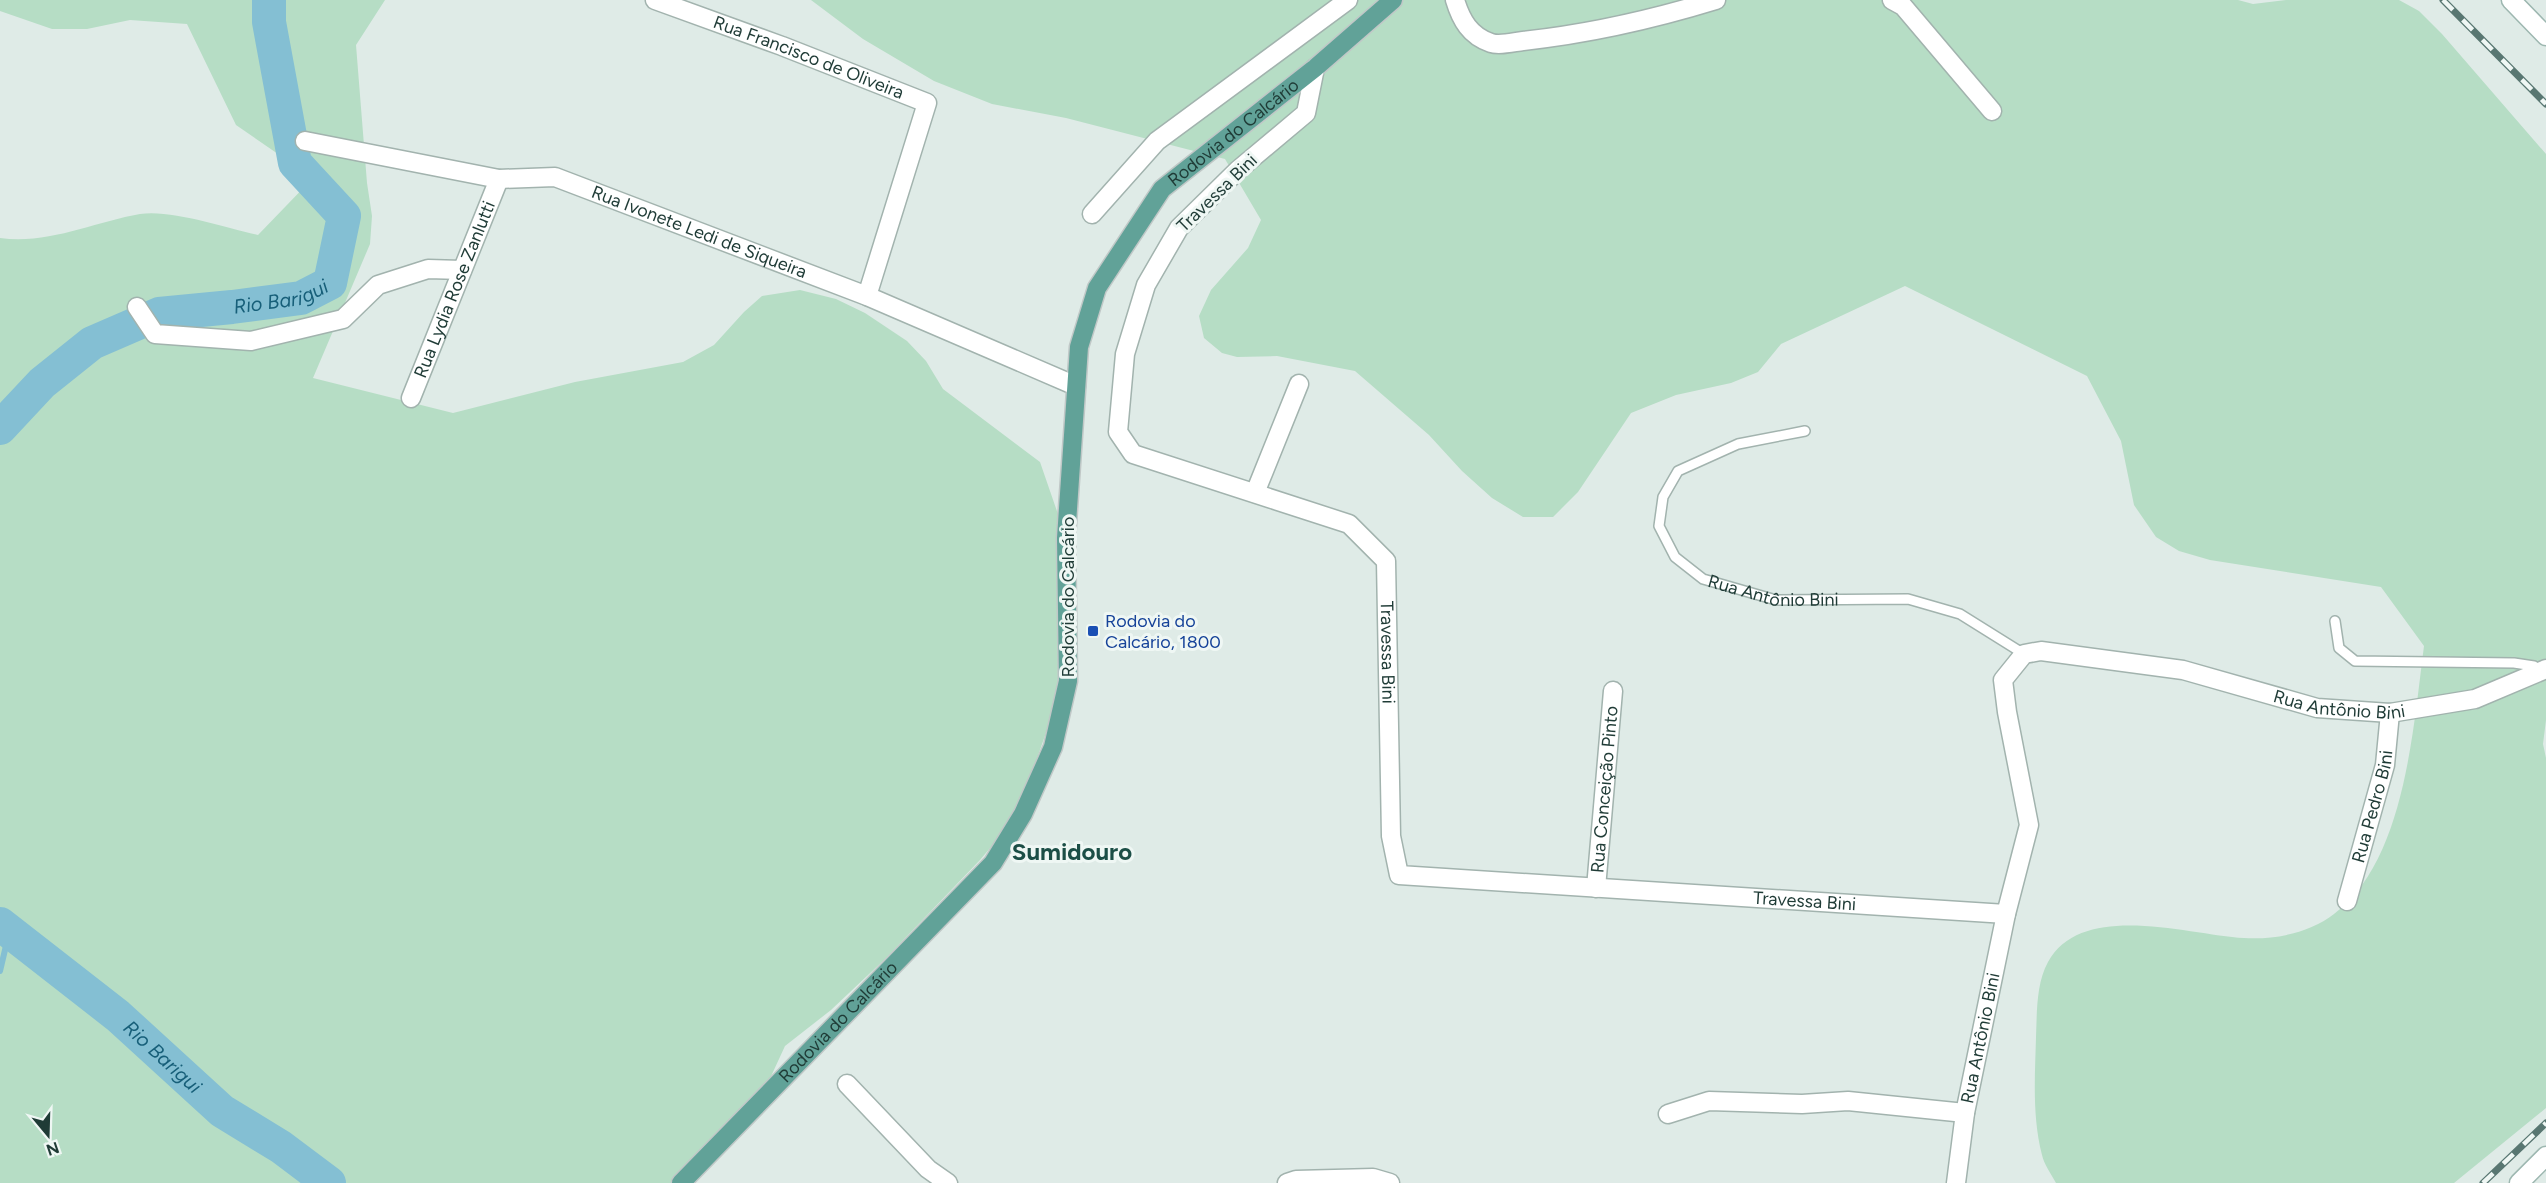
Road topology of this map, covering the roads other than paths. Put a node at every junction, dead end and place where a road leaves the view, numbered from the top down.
1 (655, 0) edge
2 (1348, 0) edge
3 (1393, 0) edge
4 (1455, 0) edge
5 (1716, 0) edge
6 (1892, 0) edge
7 (2511, 0) edge
8 (2546, 36) edge
9 (1315, 68) junction
10 (1992, 111) dead end
11 (305, 141) dead end
12 (499, 179) junction
13 (1092, 214) dead end
14 (462, 270) junction
15 (867, 296) junction
16 (137, 307) dead end
17 (1299, 384) dead end
18 (1076, 386) junction
19 (411, 398) dead end
20 (1805, 431) dead end
21 (1255, 493) junction
22 (2335, 621) dead end
23 (2024, 654) junction
24 (2544, 670) edge
25 (1613, 691) dead end
26 (2390, 713) junction
27 (1596, 888) junction
28 (2347, 901) dead end
29 (2006, 914) junction
30 (848, 1084) dead end
31 (1965, 1113) junction
32 (1668, 1114) dead end
33 (2546, 1156) edge
34 (681, 1183) edge
35 (948, 1183) edge
36 (1287, 1183) edge
37 (1390, 1183) edge
38 (1956, 1183) edge
39 (2519, 1183) edge

1 - 15 street, Rua Francisco de Oliveira
2 - 13 street
3 - 9 main road, Rodovia do Calcário
4 - 5 street
6 - 10 street
7 - 8 street
9 - 18 main road, Rodovia do Calcário
9 - 21 street, Travessa Bini
11 - 12 street, Rua Ivonete Ledi de Siqueira
12 - 14 street, Rua Lydia Rose Zanlutti
12 - 15 street, Rua Ivonete Ledi de Siqueira
14 - 16 street
14 - 19 street, Rua Lydia Rose Zanlutti
15 - 18 street, Rua Ivonete Ledi de Siqueira
17 - 21 street
18 - 34 main road, Rodovia do Calcário
20 - 23 lane, Rua Antônio Bini
21 - 27 street, Travessa Bini
22 - 24 lane
23 - 26 street, Rua Antônio Bini
23 - 29 street, Rua Antônio Bini
24 - 26 street, Rua Antônio Bini
25 - 27 street, Rua Conceição Pinto
26 - 28 street, Rua Pedro Bini
27 - 29 street, Travessa Bini
29 - 31 street, Rua Antônio Bini
30 - 35 street
31 - 32 street
31 - 38 street, Rua Antônio Bini
33 - 39 street
36 - 37 street

